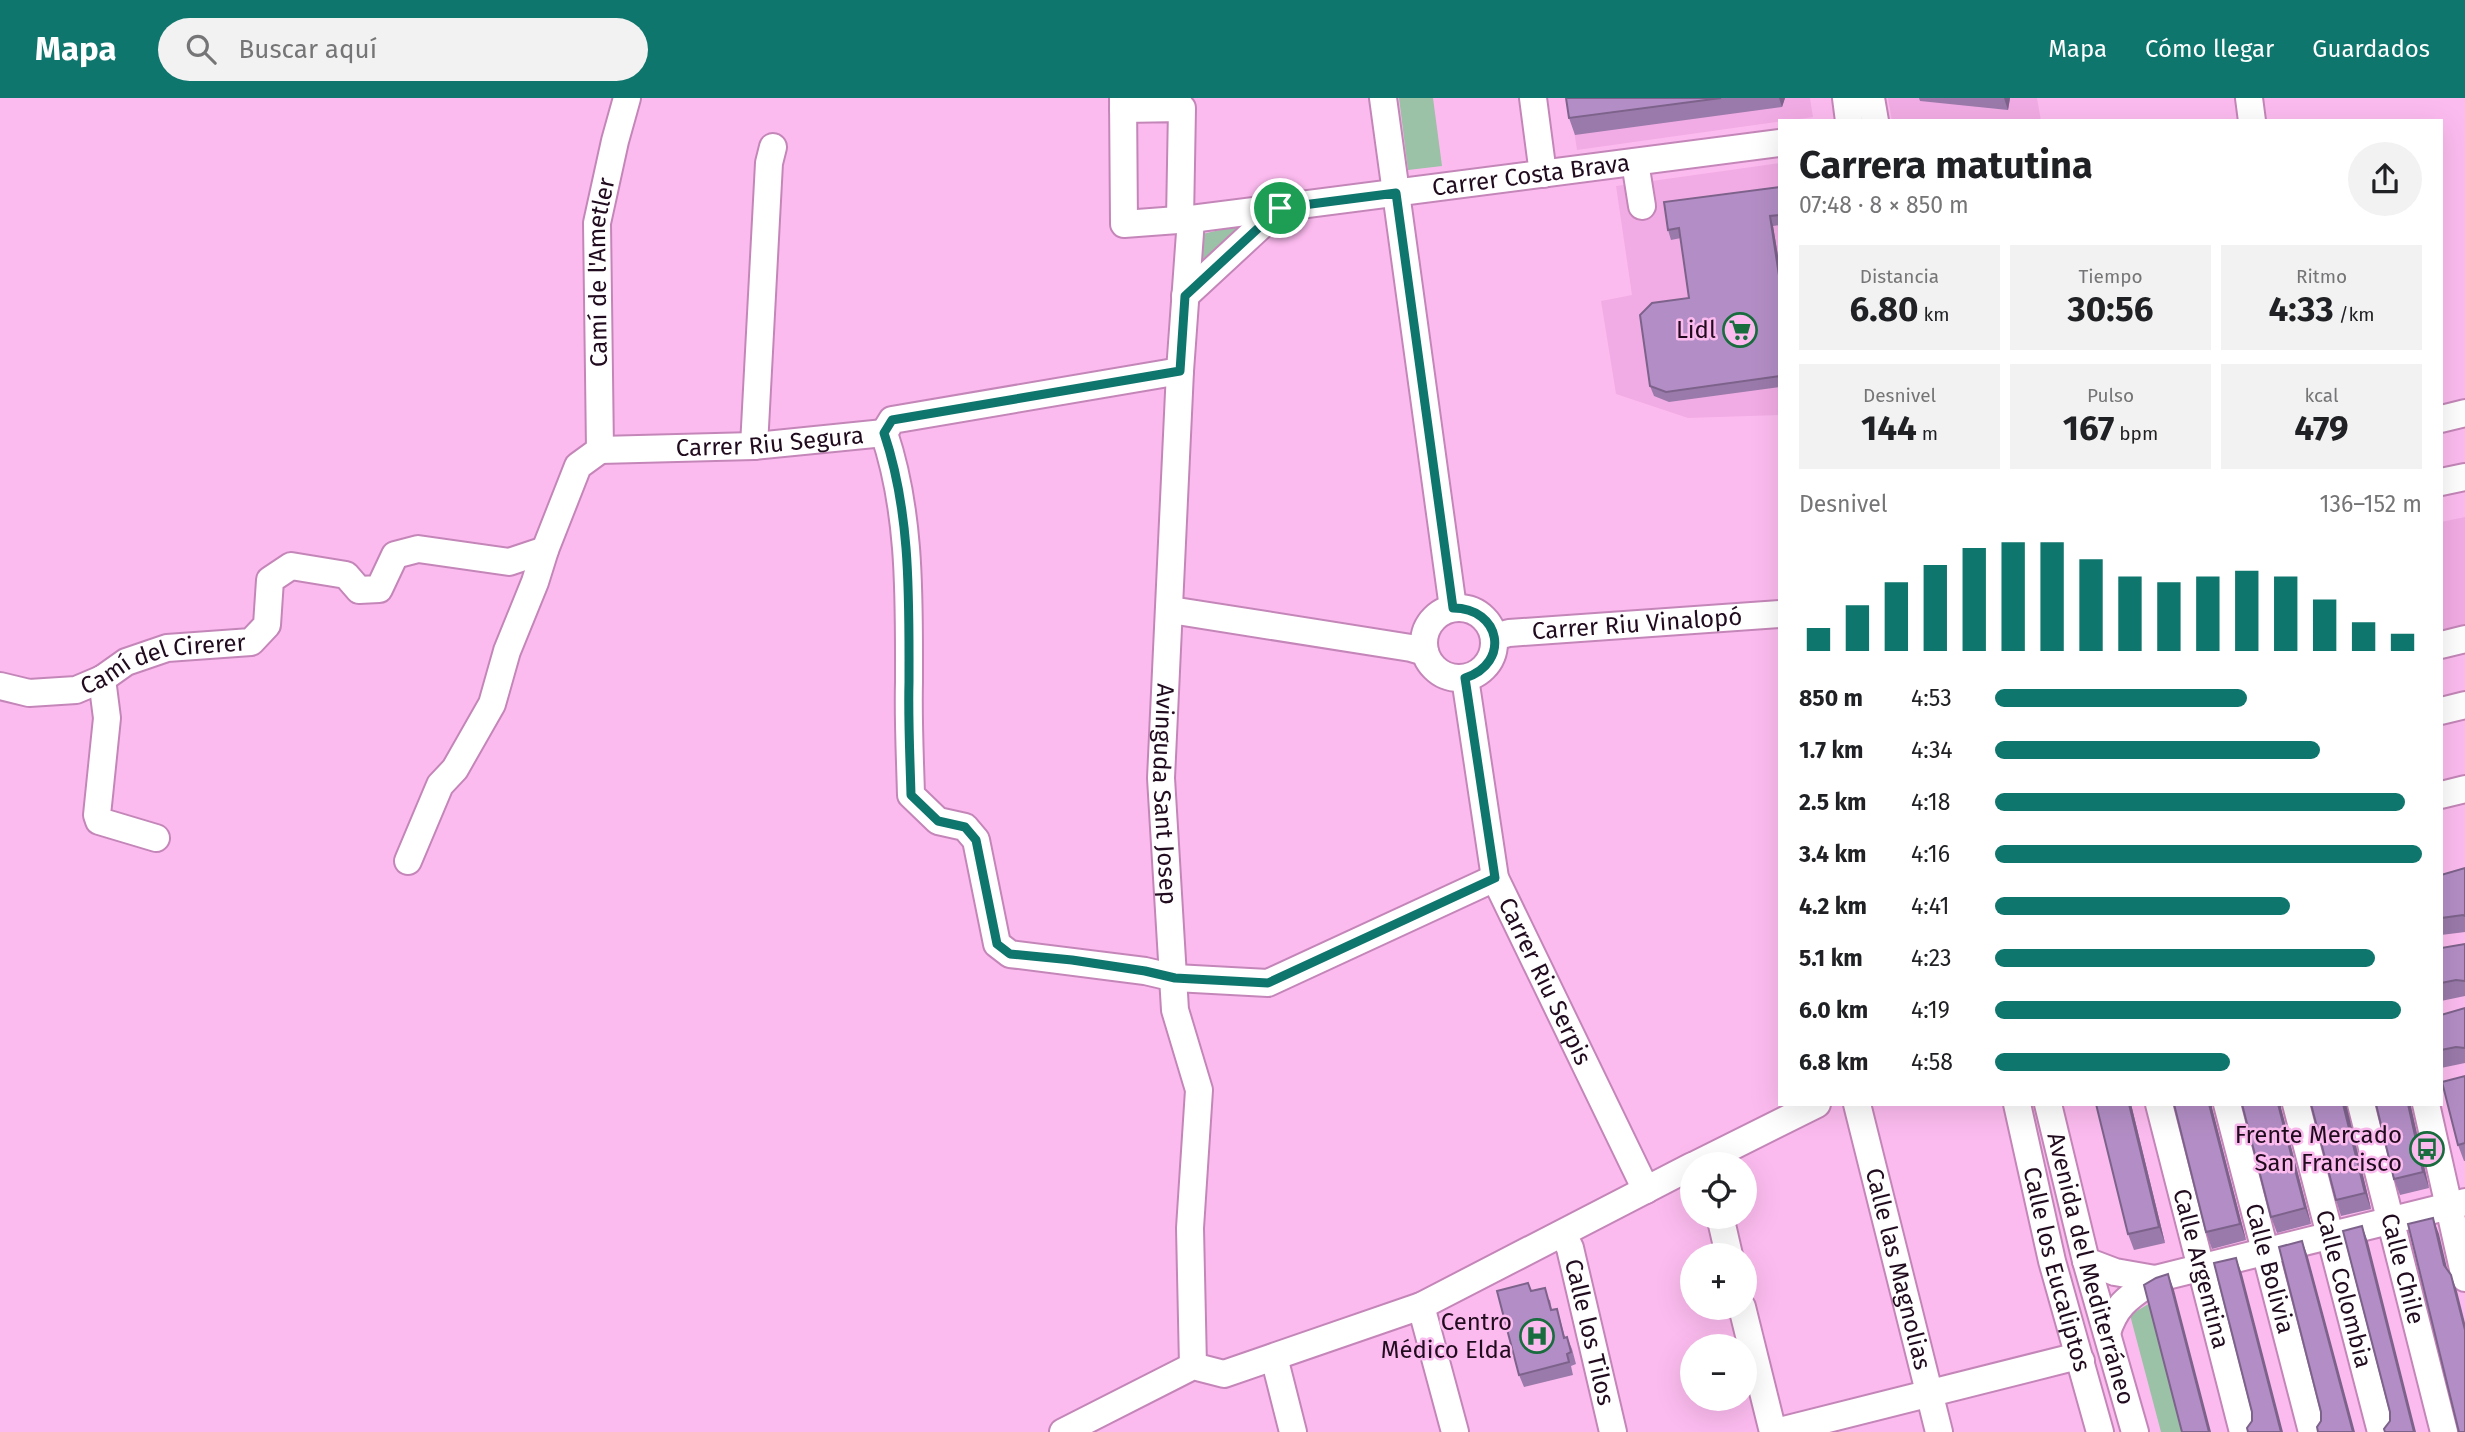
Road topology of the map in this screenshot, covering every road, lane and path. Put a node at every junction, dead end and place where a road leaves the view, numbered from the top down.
1 (627, 98) edge
2 (1383, 98) edge
3 (1533, 98) edge
4 (1846, 98) edge
5 (1871, 98) edge
6 (2249, 98) edge
7 (1123, 103) edge
8 (1849, 119) edge
9 (1875, 119) edge
10 (2252, 119) edge
11 (1778, 144) edge
12 (773, 147) dead end
13 (1635, 162) junction
14 (1544, 174) junction
15 (1396, 193) junction
16 (1642, 206) dead end
17 (1280, 208) junction
18 (1186, 220) junction
19 (1185, 296) junction
20 (1180, 371) junction
21 (2465, 413) edge
22 (2443, 418) edge
23 (884, 433) junction
24 (754, 446) junction
25 (600, 450) junction
26 (2465, 477) edge
27 (2443, 482) edge
28 (545, 550) junction
29 (1453, 608) junction
30 (1169, 613) junction
31 (1778, 614) edge
32 (1494, 637) junction
33 (2465, 639) edge
34 (2443, 644) edge
35 (1424, 652) junction
36 (1465, 678) junction
37 (102, 679) junction
38 (0, 686) edge
39 (2465, 705) edge
40 (2443, 710) edge
41 (2465, 789) edge
42 (2443, 794) edge
43 (156, 838) dead end
44 (408, 862) dead end
45 (1495, 878) junction
46 (1175, 978) junction
47 (1813, 1106) edge
48 (1858, 1106) edge
49 (2017, 1106) edge
50 (2048, 1106) edge
51 (2160, 1106) edge
52 (2228, 1106) edge
53 (2297, 1106) edge
54 (2361, 1106) edge
55 (2427, 1106) edge
56 (1723, 1152) edge
57 (1680, 1173) edge
58 (1646, 1190) junction
59 (2457, 1204) edge
60 (2390, 1221) junction
61 (1563, 1234) junction
62 (2330, 1236) junction
63 (2265, 1252) junction
64 (2086, 1261) junction
65 (2201, 1268) junction
66 (2465, 1278) edge
67 (2155, 1279) junction
68 (1421, 1306) junction
69 (1745, 1320) edge
70 (2107, 1334) junction
71 (1274, 1357) junction
72 (2081, 1360) junction
73 (1193, 1366) junction
74 (1930, 1394) junction
75 (1063, 1432) edge
76 (1293, 1432) edge
77 (1455, 1432) edge
78 (1613, 1432) edge
79 (1775, 1432) edge
80 (1939, 1432) edge
81 (2099, 1432) edge
82 (2135, 1432) edge
83 (2243, 1432) edge
84 (2312, 1432) edge
85 (2381, 1432) edge
86 (2444, 1432) edge

1 - 25 street, Camí de l'Ametler
2 - 15 street
3 - 14 street
4 - 8 street
5 - 9 street
6 - 10 street
7 - 18 street, Avinguda Sant Josep
7 - 18 street, Carrer Costa Brava
11 - 13 street, Carrer Costa Brava
12 - 24 street
13 - 14 street, Carrer Costa Brava
13 - 16 street
14 - 15 street, Carrer Costa Brava
15 - 17 street, Carrer Costa Brava
15 - 29 street
17 - 18 street, Carrer Costa Brava
17 - 19 street
18 - 19 street, Avinguda Sant Josep
19 - 20 street, Avinguda Sant Josep
20 - 23 street, Carrer Riu Segura
20 - 30 street, Avinguda Sant Josep
21 - 22 street
23 - 24 street, Carrer Riu Segura
23 - 46 street
24 - 25 street, Carrer Riu Segura
25 - 28 street
26 - 27 street
28 - 37 street, Camí del Cirerer
28 - 44 street
29 - 32 street
29 - 35 street
30 - 35 street
30 - 46 street, Avinguda Sant Josep
31 - 32 street, Carrer Riu Vinalopó
32 - 36 street
33 - 34 street
35 - 36 street
36 - 45 street, Carrer Riu Serpis
37 - 38 street, Camí del Cirerer
37 - 43 street
39 - 40 street
41 - 42 street
45 - 46 street
45 - 58 street, Carrer Riu Serpis
46 - 73 street, Avinguda Sant Josep
47 - 56 street
48 - 74 street, Calle las Magnolias
49 - 72 street, Calle los Eucaliptos
50 - 64 street, Avenida del Mediterráneo
51 - 65 street, Calle Argentina
52 - 63 street, Calle Bolivia
53 - 62 street, Calle Colombia
54 - 60 street, Calle Chile
55 - 59 street
57 - 58 street
58 - 61 street
59 - 60 street
59 - 66 street
60 - 62 street
60 - 86 street, Calle Chile
61 - 68 street
61 - 78 street, Calle los Tilos
62 - 63 street
62 - 85 street, Calle Colombia
63 - 65 street
63 - 84 street, Calle Bolivia
64 - 67 street
64 - 70 street, Avenida del Mediterráneo
65 - 67 street
65 - 83 street, Calle Argentina
67 - 70 street
68 - 71 street
68 - 77 street
69 - 79 street
70 - 82 street, Avenida del Mediterráneo
71 - 73 street
71 - 76 street
72 - 74 street
72 - 81 street, Calle los Eucaliptos
73 - 75 street
74 - 79 street
74 - 80 street, Calle las Magnolias

